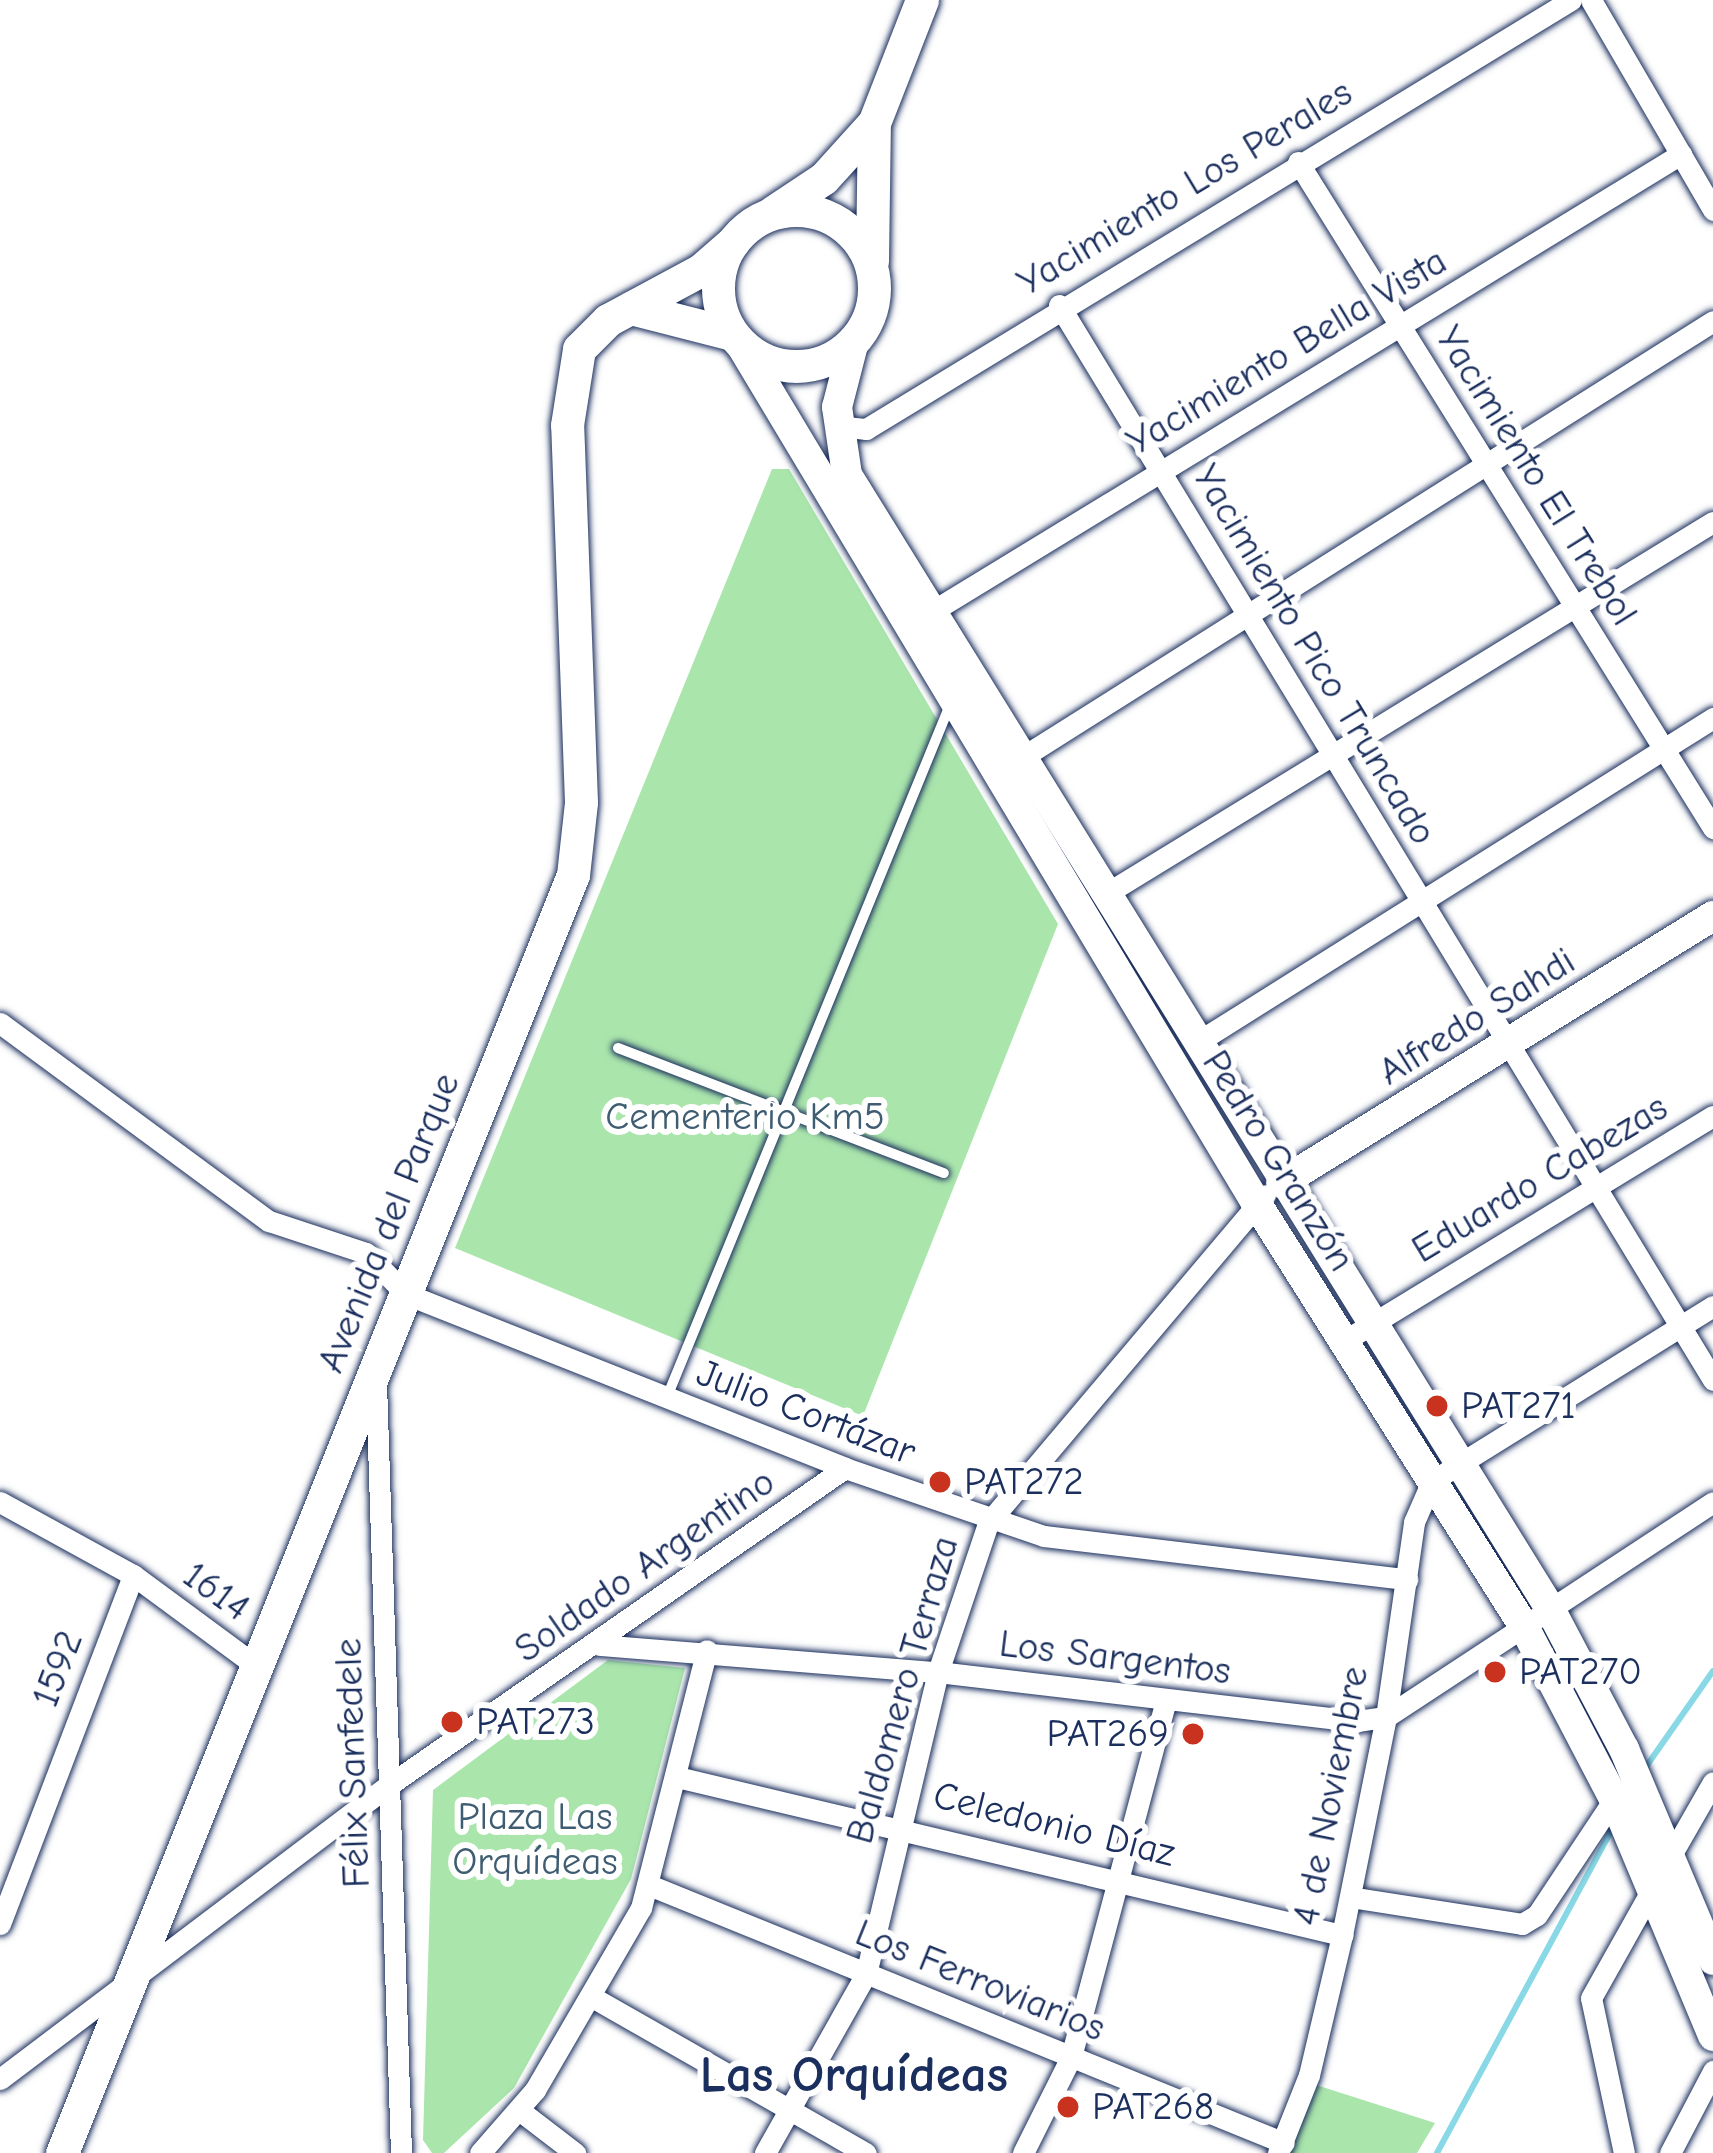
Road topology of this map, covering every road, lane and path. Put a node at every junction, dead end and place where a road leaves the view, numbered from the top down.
1 (922, 0) edge
2 (1570, 0) edge
3 (1591, 0) edge
4 (874, 123) junction
5 (1681, 154) junction
6 (1298, 162) junction
7 (1713, 210) edge
8 (765, 216) junction
9 (733, 242) junction
10 (873, 275) junction
11 (1059, 304) junction
12 (629, 308) junction
13 (1713, 321) edge
14 (1400, 326) junction
15 (736, 339) junction
16 (854, 341) junction
17 (837, 426) junction
18 (1486, 464) junction
19 (1161, 472) junction
20 (1713, 522) edge
21 (1575, 606) junction
22 (931, 612) junction
23 (1248, 615) junction
24 (966, 695) junction
25 (1713, 718) edge
26 (1664, 749) junction
27 (1333, 754) junction
28 (1021, 758) junction
29 (1713, 828) edge
30 (1104, 895) junction
31 (1422, 901) junction
32 (1713, 916) edge
33 (1150, 998) junction
34 (0, 1024) edge
35 (1196, 1043) junction
36 (1508, 1043) junction
37 (617, 1048) dead end
38 (781, 1111) junction
39 (1713, 1116) edge
40 (944, 1173) dead end
41 (1595, 1186) junction
42 (1269, 1192) junction
43 (406, 1294) junction
44 (1713, 1306) edge
45 (1371, 1324) junction
46 (1680, 1326) junction
47 (1344, 1341) junction
48 (376, 1370) junction
49 (1713, 1380) edge
50 (667, 1397) junction
51 (845, 1468) junction
52 (1445, 1472) junction
53 (0, 1502) edge
54 (1713, 1502) edge
55 (988, 1523) junction
56 (133, 1575) junction
57 (1407, 1579) junction
58 (1534, 1613) junction
59 (599, 1645) junction
60 (707, 1650) junction
61 (258, 1667) junction
62 (938, 1672) junction
63 (1165, 1703) junction
64 (1386, 1717) junction
65 (676, 1777) junction
66 (1713, 1782) edge
67 (389, 1785) junction
68 (1614, 1798) junction
69 (901, 1825) junction
70 (1670, 1857) junction
71 (1121, 1877) junction
72 (649, 1886) junction
73 (1650, 1893) junction
74 (1350, 1897) junction
75 (0, 1924) edge
76 (1342, 1935) junction
77 (1713, 1960) edge
78 (133, 1973) junction
79 (866, 1974) junction
80 (592, 1997) junction
81 (1713, 2036) edge
82 (1071, 2057) junction
83 (1713, 2071) edge
84 (0, 2079) edge
85 (520, 2110) junction
86 (791, 2110) junction
87 (1281, 2148) edge
88 (62, 2153) edge
89 (401, 2153) edge
90 (480, 2153) edge
91 (575, 2153) edge
92 (765, 2153) edge
93 (866, 2153) edge
94 (1022, 2153) edge
95 (1624, 2153) edge
96 (1670, 2153) edge

1 - 4 main road
2 - 6 street, Yacimiento Los Perales
3 - 5 street
4 - 8 main road
4 - 10 main road
5 - 7 street
5 - 14 street, Yacimiento Bella Vista
6 - 11 street, Yacimiento Los Perales
6 - 14 street, Yacimiento El Trebol
8 - 9 main road
8 - 10 main road
9 - 12 main road, Avenida del Parque
9 - 15 main road
10 - 16 main road
11 - 17 street, Yacimiento Los Perales
11 - 19 street, Yacimiento Pico Truncado
12 - 15 main road
12 - 43 main road, Avenida del Parque
13 - 18 street
14 - 18 street, Yacimiento El Trebol
14 - 19 street, Yacimiento Bella Vista
15 - 16 main road
15 - 24 main road, Pedro Granzón
16 - 17 main road, Pedro Granzón
17 - 22 main road, Pedro Granzón
18 - 21 street, Yacimiento El Trebol
18 - 23 street
19 - 22 street, Yacimiento Bella Vista
19 - 23 street, Yacimiento Pico Truncado
20 - 21 street
21 - 26 street, Yacimiento El Trebol
21 - 27 street
22 - 24 main road, Pedro Granzón
23 - 27 street, Yacimiento Pico Truncado
23 - 28 street
24 - 28 main road, Pedro Granzón
24 - 33 main road, Pedro Granzón
24 - 38 lane
25 - 26 street
26 - 29 street, Yacimiento El Trebol
26 - 31 street
27 - 30 street
27 - 31 street, Yacimiento Pico Truncado
28 - 30 main road, Pedro Granzón
30 - 33 main road, Pedro Granzón
31 - 35 street
31 - 36 street, Yacimiento Pico Truncado
32 - 36 main road, Alfredo Sahdi
33 - 35 main road, Pedro Granzón
33 - 42 main road, Pedro Granzón
34 - 43 street
35 - 42 main road, Pedro Granzón
36 - 41 street, Yacimiento Pico Truncado
36 - 42 main road, Alfredo Sahdi
37 - 38 lane
38 - 40 lane
38 - 50 lane
39 - 41 street, Eduardo Cabezas
41 - 45 street, Eduardo Cabezas
41 - 46 street, Yacimiento Pico Truncado
42 - 45 main road, Pedro Granzón
42 - 47 main road, Pedro Granzón
42 - 55 street, Baldomero Terraza
43 - 48 main road, Avenida del Parque
43 - 50 street, Julio Cortázar
44 - 46 street
45 - 47 street, Eduardo Cabezas
45 - 52 main road, Pedro Granzón
46 - 49 street, Yacimiento Pico Truncado
46 - 52 street
47 - 52 main road, Pedro Granzón
48 - 61 main road, Avenida del Parque
48 - 67 street, Félix Sanfedele
50 - 51 street, Julio Cortázar
51 - 55 street, Julio Cortázar
51 - 59 street, Soldado Argentino
52 - 57 street, 4 de Noviembre
52 - 58 main road, Pedro Granzón
53 - 56 street, 1614
54 - 58 street
55 - 57 street, Julio Cortázar
55 - 62 street, Baldomero Terraza
56 - 61 street, 1614
56 - 75 street, 1592
57 - 64 street, 4 de Noviembre
58 - 64 street
58 - 68 main road, Pedro Granzón
58 - 70 main road, Pedro Granzón
59 - 60 street, Los Sargentos
59 - 67 street, Soldado Argentino
60 - 62 street, Los Sargentos
60 - 65 street
61 - 78 main road, Avenida del Parque
62 - 63 street, Los Sargentos
62 - 69 street, Baldomero Terraza
63 - 64 street, Los Sargentos
63 - 71 street
64 - 74 street, 4 de Noviembre
65 - 69 street, Celedonio Díaz
65 - 72 street
66 - 70 street
67 - 78 street, Soldado Argentino
67 - 89 street, Félix Sanfedele
68 - 73 main road, Pedro Granzón
68 - 74 street
69 - 71 street, Celedonio Díaz
69 - 79 street, Baldomero Terraza
70 - 77 main road, Pedro Granzón
71 - 76 street, Celedonio Díaz
71 - 82 street
72 - 79 street, Los Ferroviarios
72 - 80 street
73 - 81 main road, Pedro Granzón
73 - 95 street
74 - 76 street, 4 de Noviembre
76 - 87 street, 4 de Noviembre
78 - 84 street, Soldado Argentino
78 - 88 main road, Avenida del Parque
79 - 82 street, Los Ferroviarios
79 - 86 street, Baldomero Terraza
80 - 85 street
80 - 86 street
82 - 87 street, Los Ferroviarios
82 - 94 street
83 - 96 street
85 - 90 street
85 - 91 street
86 - 92 street, Baldomero Terraza
86 - 93 street

